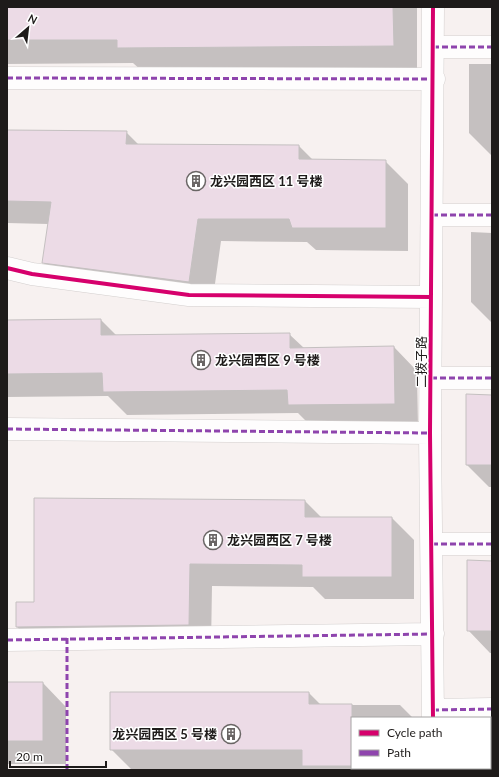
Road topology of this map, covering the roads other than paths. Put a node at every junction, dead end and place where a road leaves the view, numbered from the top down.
1 (433, 7) edge
2 (433, 47) junction
3 (492, 47) edge
4 (7, 78) edge
5 (434, 79) junction
6 (432, 215) junction
7 (492, 215) edge
8 (7, 268) edge
9 (431, 297) junction
10 (431, 378) junction
11 (492, 378) edge
12 (7, 428) edge
13 (430, 433) junction
14 (432, 544) junction
15 (492, 544) edge
16 (433, 634) junction
17 (7, 640) edge
18 (492, 710) edge
19 (433, 714) edge

1 - 2 street, 二拨子路
2 - 3 street
2 - 5 street, 二拨子路
4 - 5 street
5 - 6 street, 二拨子路
6 - 7 street
6 - 9 street, 二拨子路
8 - 9 street
9 - 10 street, 二拨子路
10 - 11 street
10 - 13 street, 二拨子路
12 - 13 street
13 - 14 street, 二拨子路
14 - 15 street
14 - 16 street, 二拨子路
16 - 17 street
16 - 19 street, 二拨子路
18 - 19 street

